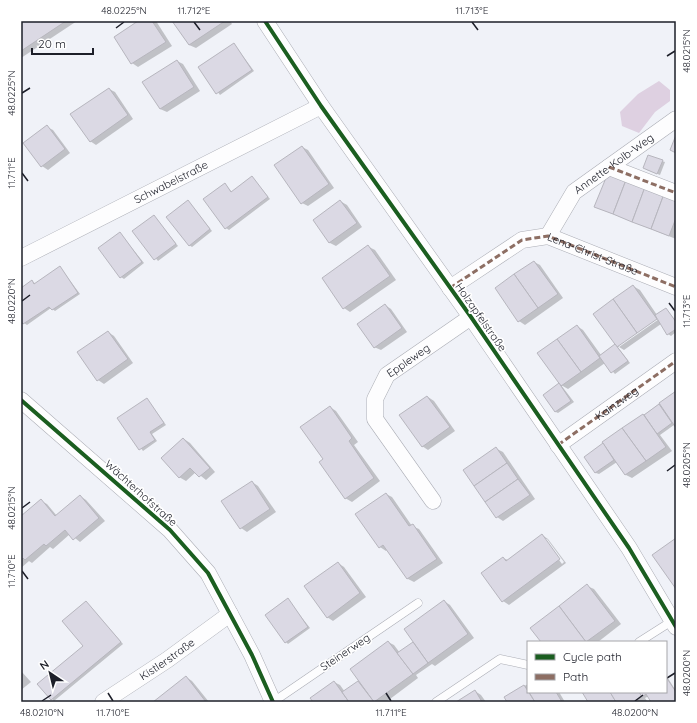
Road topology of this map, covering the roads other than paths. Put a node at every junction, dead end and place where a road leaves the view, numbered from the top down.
1 (265, 21) edge
2 (321, 106) junction
3 (676, 119) edge
4 (609, 167) junction
5 (676, 193) edge
6 (548, 236) junction
7 (21, 258) edge
8 (676, 287) edge
9 (450, 288) junction
10 (471, 317) junction
11 (676, 361) edge
12 (21, 400) edge
13 (558, 445) junction
14 (433, 501) dead end
15 (418, 603) dead end
16 (230, 614) junction
17 (674, 624) edge
18 (641, 641) edge
19 (527, 665) edge
20 (103, 702) edge
21 (273, 702) edge
22 (436, 702) edge

1 - 2 street, Holzapfelstraße
2 - 7 street, Schwabelstraße
2 - 9 street, Holzapfelstraße
3 - 4 street, Annette-Kolb-Weg
4 - 5 street
4 - 6 street, Annette-Kolb-Weg
6 - 8 street, Lena-Christ-Straße
6 - 9 street, Lena-Christ-Straße
9 - 10 street, Holzapfelstraße
10 - 13 street, Holzapfelstraße
10 - 14 street, Eppleweg
11 - 13 street, Kainzweg
12 - 16 street, Wächterhofstraße
13 - 17 street, Holzapfelstraße
15 - 21 lane, Steinerweg
16 - 20 street, Kistlerstraße
16 - 21 street, Wächterhofstraße
17 - 18 lane
19 - 22 lane

